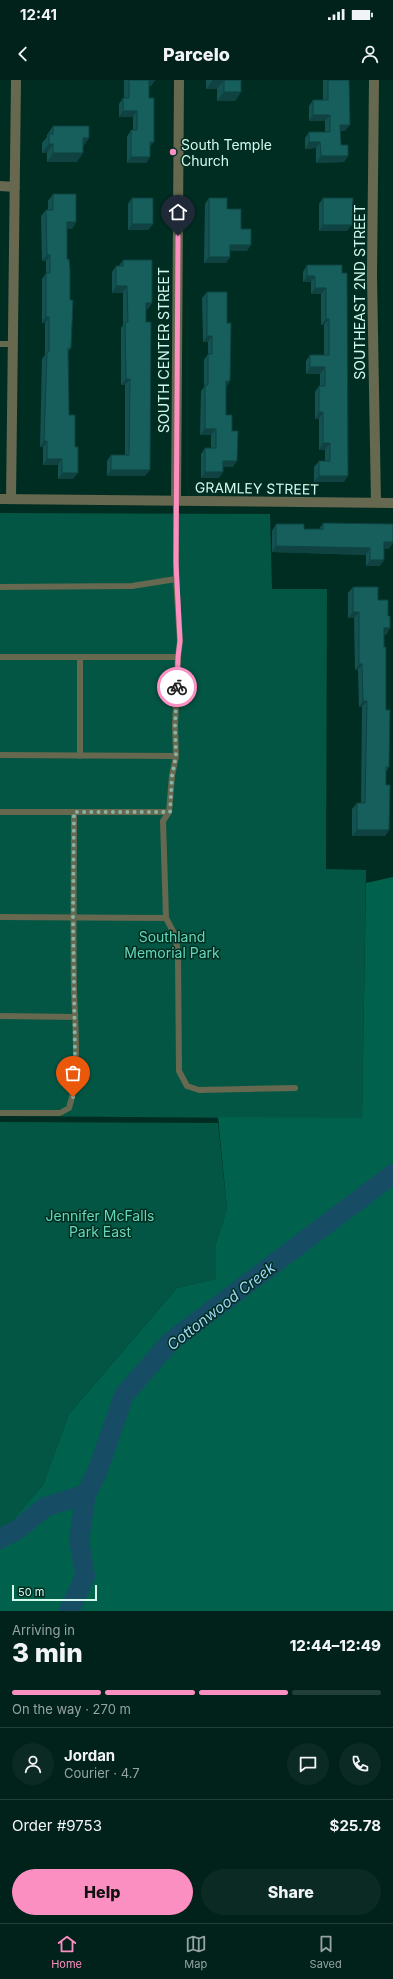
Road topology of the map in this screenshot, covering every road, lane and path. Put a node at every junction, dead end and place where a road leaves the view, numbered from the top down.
1 (16, 80) edge
2 (179, 80) edge
3 (374, 80) edge
4 (0, 186) edge
5 (15, 187) junction
6 (0, 344) edge
7 (12, 344) junction
8 (0, 499) edge
9 (11, 499) junction
10 (176, 501) junction
11 (376, 503) junction
12 (393, 503) edge
13 (176, 579) junction
14 (0, 587) edge
15 (0, 656) edge
16 (80, 657) junction
17 (178, 657) junction
18 (0, 756) edge
19 (80, 756) junction
20 (176, 756) junction
21 (0, 812) edge
22 (74, 812) junction
23 (170, 812) junction
24 (0, 917) edge
25 (73, 917) junction
26 (166, 918) junction
27 (0, 1016) edge
28 (75, 1017) junction
29 (295, 1088) dead end
30 (0, 1113) edge

1 - 5 street
2 - 10 street, SOUTH CENTER STREET
3 - 11 street, SOUTHEAST 2ND STREET
4 - 5 street
5 - 7 street
6 - 7 lane
7 - 9 street
8 - 9 street, GRAMLEY STREET
9 - 10 street, GRAMLEY STREET
10 - 11 street, GRAMLEY STREET
10 - 13 lane
11 - 12 street, GRAMLEY STREET
13 - 14 lane
13 - 17 lane
15 - 16 lane
16 - 17 lane
16 - 19 lane
17 - 20 lane
18 - 19 lane
19 - 20 lane
20 - 23 lane
21 - 22 lane
22 - 23 lane
22 - 25 lane
23 - 26 lane
24 - 25 lane
25 - 26 lane
25 - 28 lane
26 - 29 lane
27 - 28 lane
28 - 30 lane

